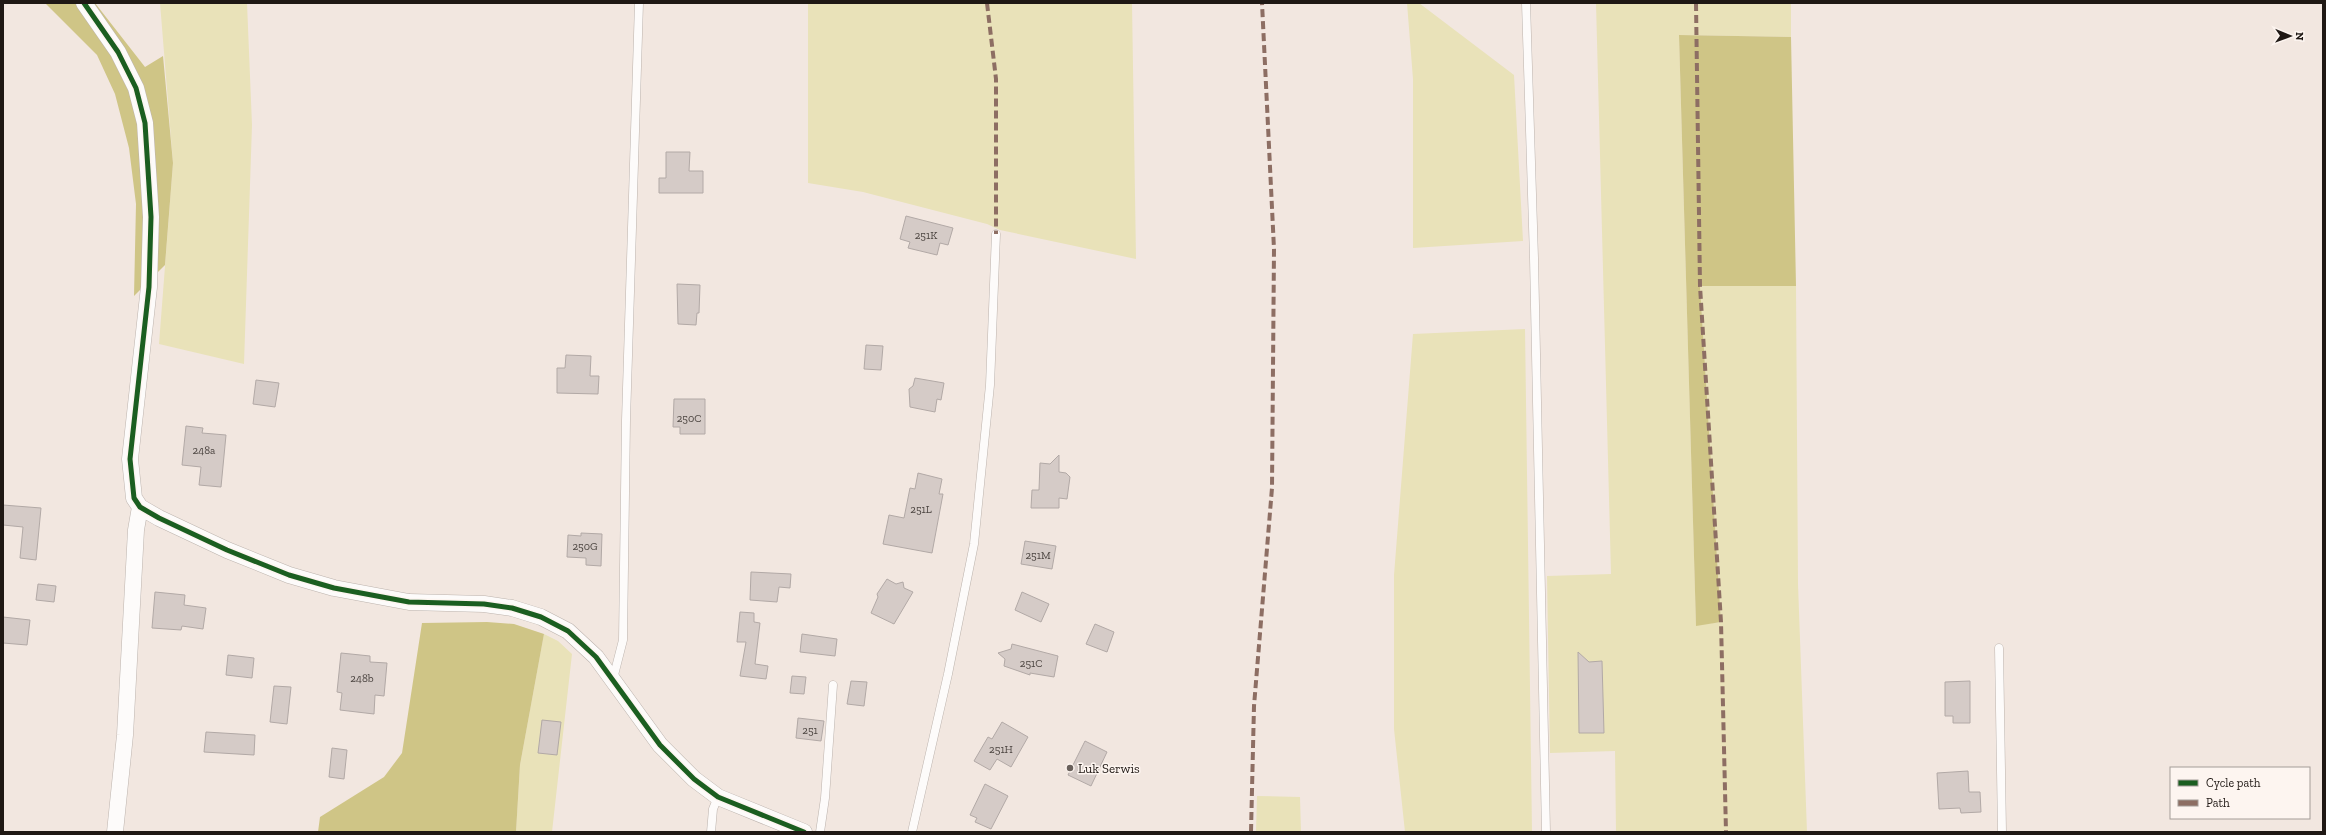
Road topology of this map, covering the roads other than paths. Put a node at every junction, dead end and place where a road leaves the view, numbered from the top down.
1 (84, 3) edge
2 (639, 3) edge
3 (1526, 3) edge
4 (996, 234) dead end
5 (140, 507) junction
6 (1999, 648) dead end
7 (612, 680) junction
8 (833, 685) dead end
9 (718, 797) junction
10 (115, 832) edge
11 (710, 832) edge
12 (804, 832) edge
13 (820, 832) edge
14 (912, 832) edge
15 (1546, 832) edge
16 (2002, 832) edge

1 - 5 street
2 - 7 lane
3 - 15 lane
4 - 14 lane
5 - 7 street
5 - 10 street
6 - 16 lane
7 - 9 street
8 - 13 lane
9 - 11 lane
9 - 12 street

